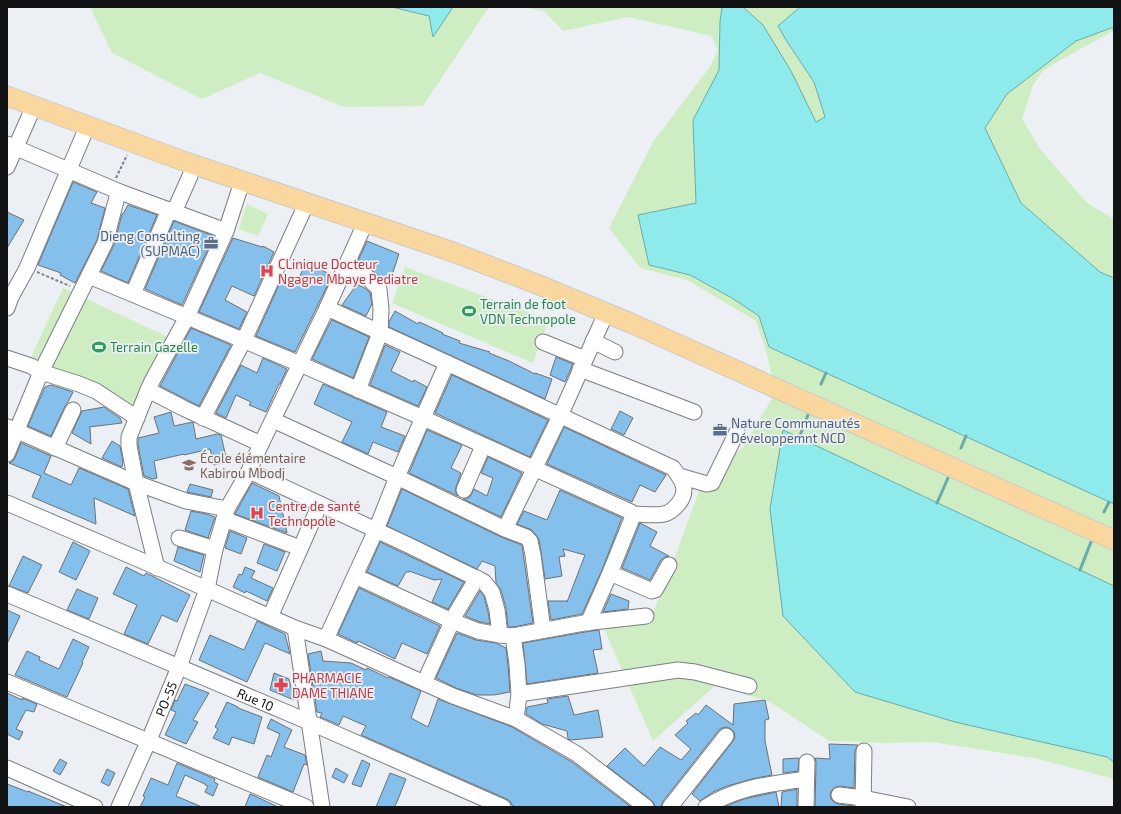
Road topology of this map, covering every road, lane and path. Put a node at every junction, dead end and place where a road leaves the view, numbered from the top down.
1 (7, 83) edge
2 (7, 96) edge
3 (7, 106) edge
4 (30, 115) junction
5 (84, 134) junction
6 (11, 146) edge
7 (130, 151) junction
8 (7, 167) edge
9 (188, 169) junction
10 (69, 170) junction
11 (231, 189) junction
12 (116, 190) junction
13 (171, 211) junction
14 (303, 212) junction
15 (362, 230) junction
16 (226, 231) junction
17 (27, 268) junction
18 (345, 268) junction
19 (89, 276) junction
20 (81, 291) junction
21 (132, 294) junction
22 (8, 300) edge
23 (327, 308) junction
24 (187, 317) junction
25 (602, 322) junction
26 (380, 332) junction
27 (244, 340) junction
28 (593, 341) junction
29 (543, 342) dead end
30 (615, 352) dead end
31 (7, 358) edge
32 (447, 363) junction
33 (300, 364) junction
34 (582, 364) junction
35 (723, 364) junction
36 (41, 372) junction
37 (148, 390) junction
38 (358, 390) junction
39 (73, 410) dead end
40 (694, 412) dead end
41 (560, 416) junction
42 (137, 418) junction
43 (203, 418) junction
44 (423, 418) junction
45 (273, 420) junction
46 (12, 429) edge
47 (737, 432) dead end
48 (261, 444) junction
49 (483, 446) junction
50 (55, 448) junction
51 (7, 454) edge
52 (534, 469) junction
53 (249, 471) junction
54 (679, 476) junction
55 (397, 477) junction
56 (136, 483) junction
57 (464, 490) dead end
58 (7, 503) edge
59 (320, 504) junction
60 (226, 514) junction
61 (632, 514) junction
62 (1114, 526) edge
63 (505, 529) junction
64 (376, 530) junction
65 (179, 538) dead end
66 (1114, 540) edge
67 (300, 548) junction
68 (215, 549) junction
69 (669, 565) dead end
70 (156, 568) junction
71 (610, 573) junction
72 (355, 576) junction
73 (477, 578) junction
74 (207, 589) junction
75 (7, 594) edge
76 (646, 616) dead end
77 (270, 617) junction
78 (452, 621) junction
79 (588, 623) junction
80 (296, 628) junction
81 (543, 630) junction
82 (507, 635) junction
83 (326, 639) junction
84 (179, 667) junction
85 (7, 682) edge
86 (424, 683) junction
87 (749, 686) dead end
88 (519, 694) junction
89 (516, 719) junction
90 (309, 722) junction
91 (726, 736) dead end
92 (149, 740) junction
93 (864, 751) dead end
94 (807, 762) dead end
95 (7, 768) edge
96 (806, 779) junction
97 (839, 795) dead end
98 (863, 802) edge
99 (95, 807) edge
100 (119, 807) edge
101 (306, 807) edge
102 (322, 807) edge
103 (503, 807) edge
104 (646, 807) edge
105 (670, 807) edge
106 (706, 807) edge
107 (806, 807) edge
108 (908, 807) edge

1 - 62 main road
2 - 9 main road
3 - 4 main road
4 - 5 main road
4 - 6 street
5 - 7 main road
5 - 10 street
6 - 8 street
6 - 10 street
7 - 9 main road
7 - 12 path
9 - 11 main road
9 - 13 street
9 - 35 main road
10 - 12 street
10 - 17 street
11 - 14 main road
11 - 16 street
12 - 13 street
12 - 19 street
13 - 16 street
13 - 21 street
14 - 15 main road
14 - 27 street
15 - 18 street, PO-55
15 - 25 main road
16 - 24 street
17 - 20 path
17 - 22 street
18 - 23 street, PO-55
18 - 26 street
19 - 20 street
19 - 21 street
20 - 36 street
21 - 24 street
23 - 26 street
23 - 33 street, PO-55
24 - 27 street
24 - 37 street
25 - 28 street
25 - 35 main road
26 - 32 street
26 - 38 street
27 - 33 street
27 - 43 street
28 - 30 street
28 - 34 street
29 - 34 street
31 - 36 street
32 - 41 street
32 - 44 street
33 - 38 street
33 - 45 street, PO-55
34 - 40 street
34 - 41 street
35 - 66 main road
36 - 42 street
36 - 46 street
37 - 42 street
37 - 43 street
38 - 44 street
39 - 50 street
41 - 52 street
41 - 54 street
42 - 56 street
43 - 48 street
44 - 49 street
44 - 55 street
45 - 48 street, PO-55
45 - 55 street
46 - 50 street
46 - 51 street
47 - 54 street
48 - 53 street, PO-55
49 - 52 street
49 - 57 street
50 - 56 street
52 - 61 street
52 - 63 street
53 - 59 street
53 - 60 street, PO-55
54 - 61 street
55 - 63 street
55 - 64 street
56 - 60 street
56 - 70 street
58 - 70 street
59 - 64 street
59 - 67 street
60 - 67 street
60 - 68 street, PO-55
61 - 71 street
63 - 81 street
64 - 72 street
64 - 73 street
65 - 68 street
67 - 77 street
68 - 74 street, PO-55
69 - 71 street
70 - 74 street
71 - 79 street
72 - 78 street
72 - 83 street
73 - 78 street
73 - 82 street
74 - 77 street
74 - 84 street, PO-55
75 - 84 street, Rue 10
76 - 79 street
77 - 80 street
78 - 82 street
78 - 86 street
79 - 81 street
80 - 83 street
80 - 90 street
81 - 82 street
82 - 88 street
83 - 86 street
84 - 90 street, Rue 10
84 - 92 street, PO-55
85 - 92 street
86 - 89 street
87 - 88 street
88 - 89 street
89 - 104 street
90 - 102 street
90 - 103 street, Rue 10
91 - 105 street
92 - 100 street, PO-55
92 - 101 street
93 - 98 street
94 - 96 street
95 - 99 street
96 - 106 street
96 - 107 street
97 - 98 street
98 - 108 street

